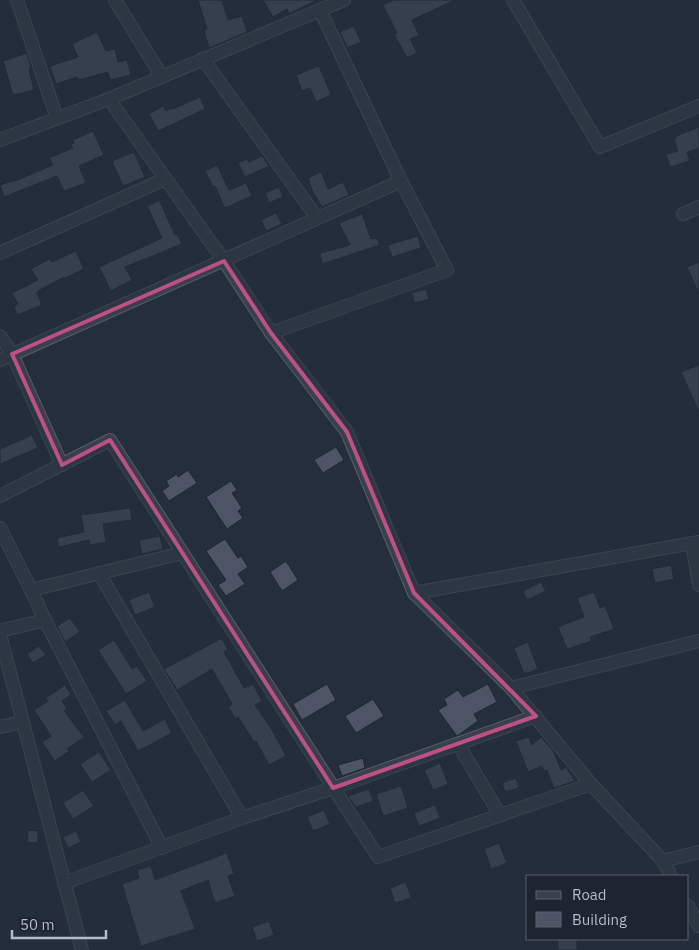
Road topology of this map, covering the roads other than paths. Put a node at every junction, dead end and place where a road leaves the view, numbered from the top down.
1 (17, 0) edge
2 (115, 0) edge
3 (514, 0) edge
4 (335, 2) edge
5 (320, 10) junction
6 (203, 59) junction
7 (162, 77) junction
8 (109, 99) junction
9 (699, 106) edge
10 (57, 118) junction
11 (0, 140) edge
12 (165, 179) junction
13 (401, 180) junction
14 (699, 207) edge
15 (683, 214) dead end
16 (317, 218) junction
17 (0, 253) edge
18 (224, 261) junction
19 (271, 334) junction
20 (0, 336) edge
21 (6, 357) edge
22 (62, 465) junction
23 (0, 496) edge
24 (0, 528) edge
25 (696, 542) edge
26 (182, 553) junction
27 (99, 573) junction
28 (699, 585) edge
29 (32, 590) junction
30 (414, 593) junction
31 (45, 620) junction
32 (0, 632) edge
33 (699, 640) edge
34 (511, 688) junction
35 (536, 716) junction
36 (22, 722) junction
37 (0, 727) edge
38 (458, 744) junction
39 (592, 784) junction
40 (333, 788) junction
41 (500, 815) junction
42 (242, 818) junction
43 (162, 848) junction
44 (699, 852) edge
45 (663, 860) junction
46 (670, 875) edge
47 (64, 884) junction
48 (689, 908) edge
49 (699, 926) edge
50 (82, 950) edge

1 - 10 street
2 - 7 street
3 - 9 street
4 - 5 street
5 - 6 street
5 - 13 street
6 - 7 street
6 - 16 street
7 - 8 street
8 - 10 street
8 - 12 street
10 - 11 street
12 - 17 street
12 - 18 street
13 - 16 street
13 - 19 street
14 - 15 street
16 - 18 street
18 - 19 street
18 - 21 street
19 - 30 street
20 - 21 street
21 - 22 street
22 - 23 street
22 - 26 street
24 - 29 street
25 - 28 street
25 - 30 street
26 - 27 street
26 - 40 street
27 - 29 street
27 - 42 street
29 - 31 street
30 - 34 street
31 - 32 street
31 - 43 street
32 - 36 street
33 - 34 street
34 - 35 street
35 - 38 street
35 - 39 street
36 - 37 street
36 - 47 street
38 - 40 street
38 - 41 street
39 - 41 street
39 - 45 street
40 - 41 street
40 - 42 street
42 - 43 street
43 - 47 street
44 - 45 street
45 - 46 street
47 - 50 street
48 - 49 street

